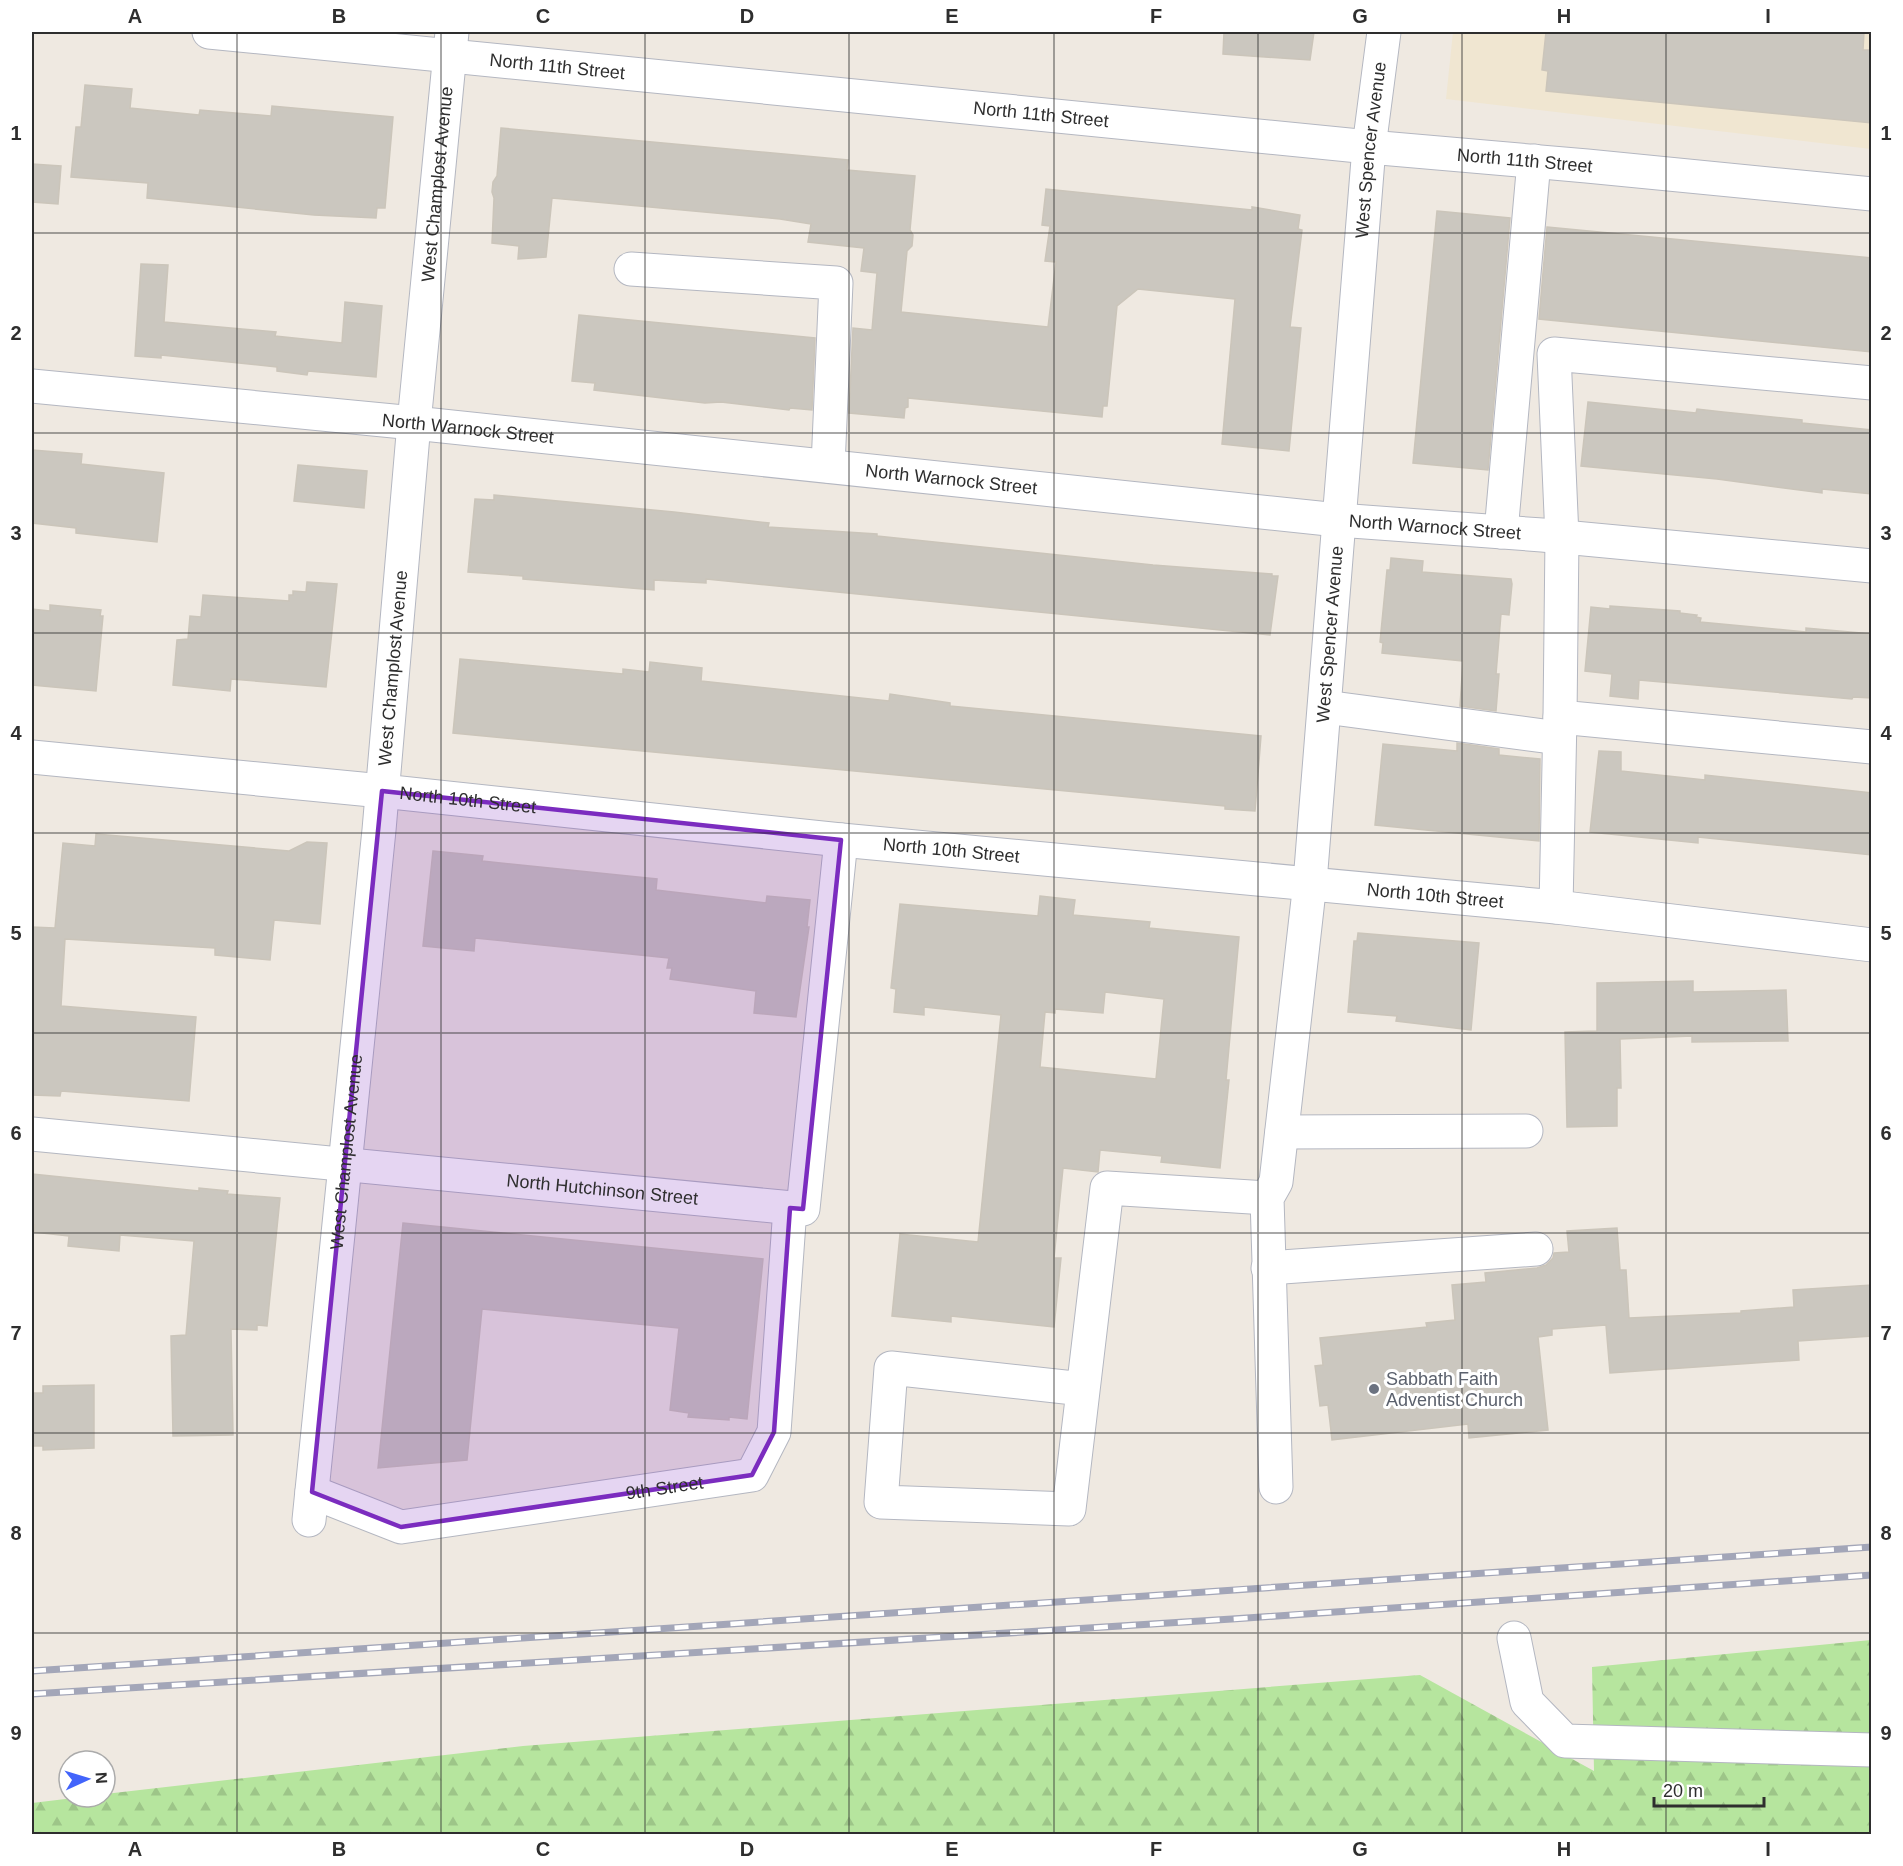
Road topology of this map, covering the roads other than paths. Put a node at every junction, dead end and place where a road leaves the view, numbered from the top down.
1 (209, 32) edge
2 (1384, 32) edge
3 (451, 43) edge
4 (1369, 147) junction
5 (1534, 161) junction
6 (1872, 194) edge
7 (631, 269) dead end
8 (1872, 383) edge
9 (32, 386) edge
10 (414, 423) junction
11 (828, 466) junction
12 (1338, 520) junction
13 (1501, 532) junction
14 (1562, 537) junction
15 (1872, 566) edge
16 (1325, 707) junction
17 (1560, 728) junction
18 (1872, 747) edge
19 (32, 757) edge
20 (382, 791) junction
21 (841, 840) junction
22 (1310, 882) junction
23 (1556, 907) junction
24 (1872, 945) edge
25 (1526, 1131) dead end
26 (1282, 1132) junction
27 (32, 1134) edge
28 (345, 1165) junction
29 (1267, 1198) junction
30 (790, 1208) junction
31 (1536, 1249) dead end
32 (1268, 1268) junction
33 (1083, 1389) junction
34 (1276, 1487) dead end
35 (311, 1506) joint
36 (1514, 1638) dead end
37 (1872, 1750) edge

1 - 3 street, North 11th Street
2 - 4 street, West Spencer Avenue
3 - 4 street, North 11th Street
3 - 10 street, West Champlost Avenue
4 - 5 street, North 11th Street
4 - 12 street, West Spencer Avenue
5 - 6 street, North 11th Street
5 - 13 street
7 - 11 street
8 - 14 street
9 - 10 street, North Warnock Street
10 - 11 street, North Warnock Street
10 - 20 street, West Champlost Avenue
11 - 12 street, North Warnock Street
12 - 13 street, North Warnock Street
12 - 16 street, West Spencer Avenue
13 - 14 street, North Warnock Street
14 - 15 street, North Warnock Street
14 - 17 street
16 - 17 street
16 - 22 street, West Spencer Avenue
17 - 18 street
17 - 23 street
19 - 20 street, North 10th Street
20 - 21 street, North 10th Street
20 - 28 street, West Champlost Avenue
21 - 22 street, North 10th Street
21 - 30 street
22 - 23 street, North 10th Street
22 - 26 street, West Spencer Avenue
23 - 24 street, North 10th Street
25 - 26 street
26 - 29 street, West Spencer Avenue
27 - 28 street, North Hutchinson Street
28 - 30 street, North Hutchinson Street
28 - 35 street, West Champlost Avenue
29 - 32 street
29 - 33 street
30 - 35 street, 9th Street
31 - 32 street
32 - 34 street
33 - 33 street
36 - 37 street

